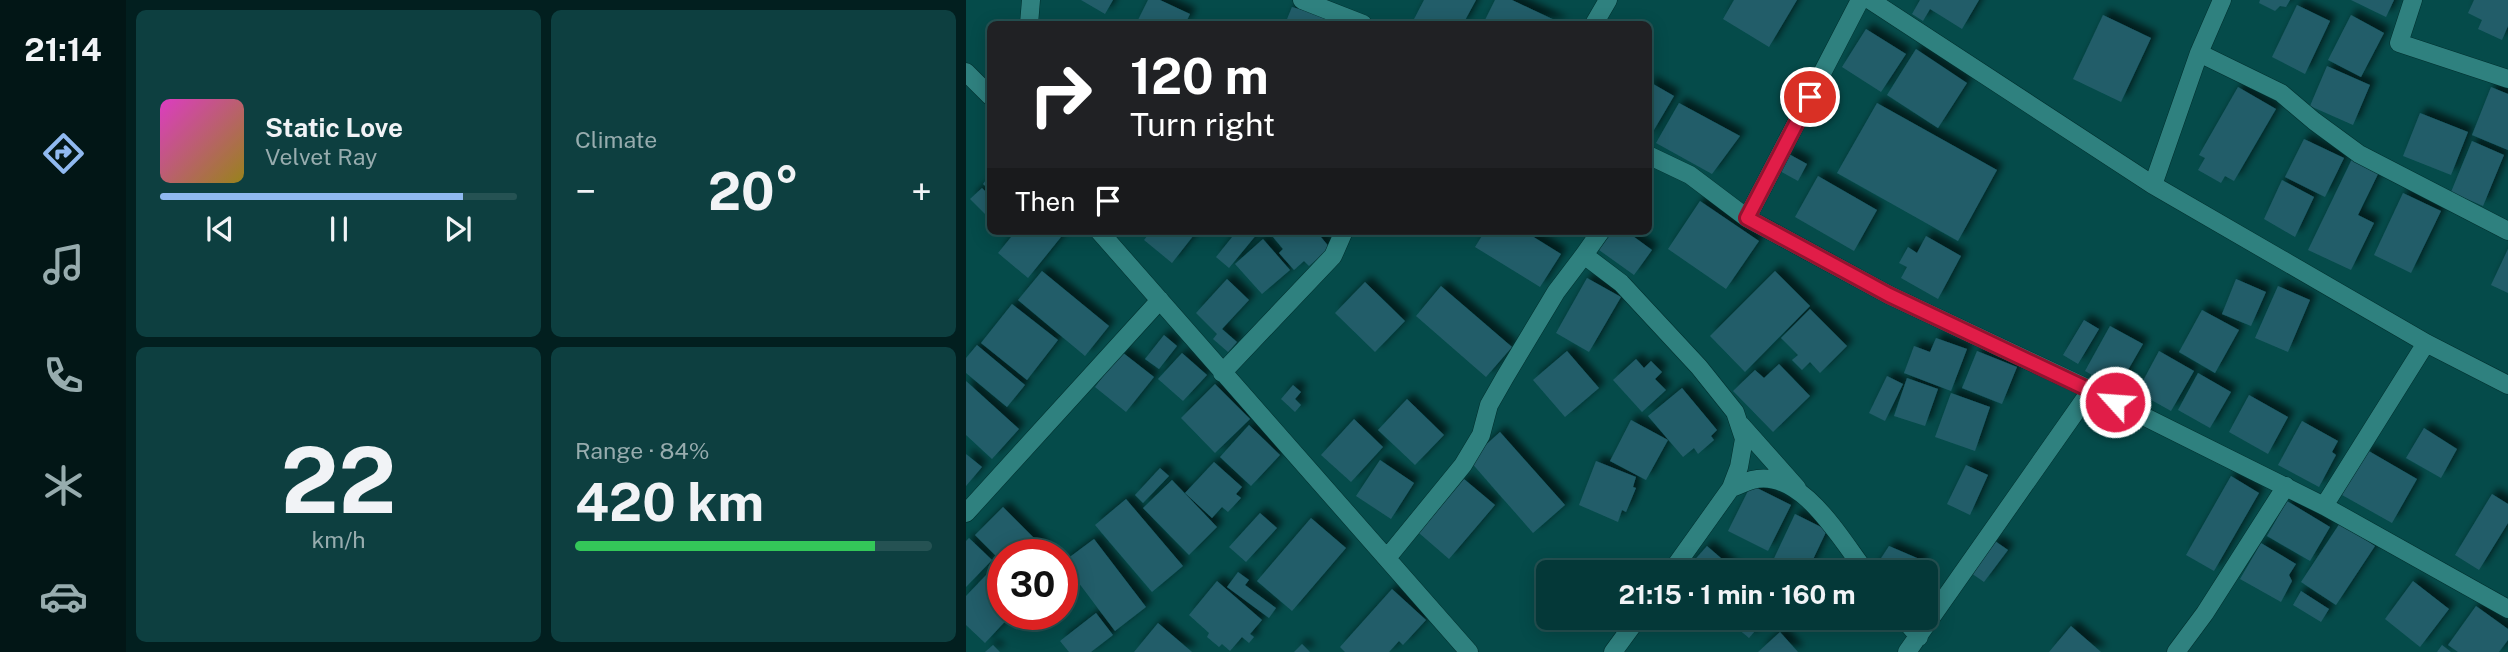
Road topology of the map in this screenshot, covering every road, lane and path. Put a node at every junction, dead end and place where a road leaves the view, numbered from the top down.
1 (1031, 0) edge
2 (1302, 0) edge
3 (1608, 0) edge
4 (1860, 0) edge
5 (1870, 0) edge
6 (2222, 0) edge
7 (2413, 0) edge
8 (1029, 21) edge
9 (1355, 21) edge
10 (1596, 21) edge
11 (2199, 53) junction
12 (966, 72) edge
13 (2508, 79) edge
14 (987, 93) edge
15 (1652, 157) edge
16 (2153, 185) junction
17 (1747, 218) junction
18 (2508, 231) edge
19 (1103, 235) edge
20 (1342, 235) edge
21 (1598, 235) edge
22 (1584, 255) junction
23 (1160, 300) junction
24 (2427, 343) junction
25 (1222, 373) junction
26 (2508, 385) edge
27 (2091, 390) junction
28 (1738, 421) junction
29 (2286, 486) junction
30 (1731, 488) junction
31 (1797, 488) junction
32 (2324, 506) junction
33 (966, 513) edge
34 (1387, 558) junction
35 (1680, 560) edge
36 (1857, 560) edge
37 (2508, 609) edge
38 (1629, 630) edge
39 (1913, 630) edge
40 (1919, 637) junction
41 (1469, 652) edge
42 (1613, 652) edge
43 (1907, 652) edge
44 (2176, 652) edge

1 - 8 street
2 - 9 street
3 - 10 street
4 - 17 street
5 - 16 street
6 - 11 street
7 - 13 street
11 - 16 street
11 - 18 street
12 - 14 street
15 - 17 street
16 - 24 street
17 - 27 street
19 - 23 street
20 - 25 street
21 - 22 street
22 - 28 street
22 - 34 street
23 - 25 street
23 - 33 street
24 - 26 street
24 - 32 street
25 - 34 street
27 - 29 street
27 - 40 street
28 - 30 street
28 - 31 street
29 - 32 street
29 - 44 street
30 - 31 street
30 - 35 street
31 - 36 street
32 - 37 street
34 - 41 street
38 - 42 street
39 - 40 street
40 - 43 street

